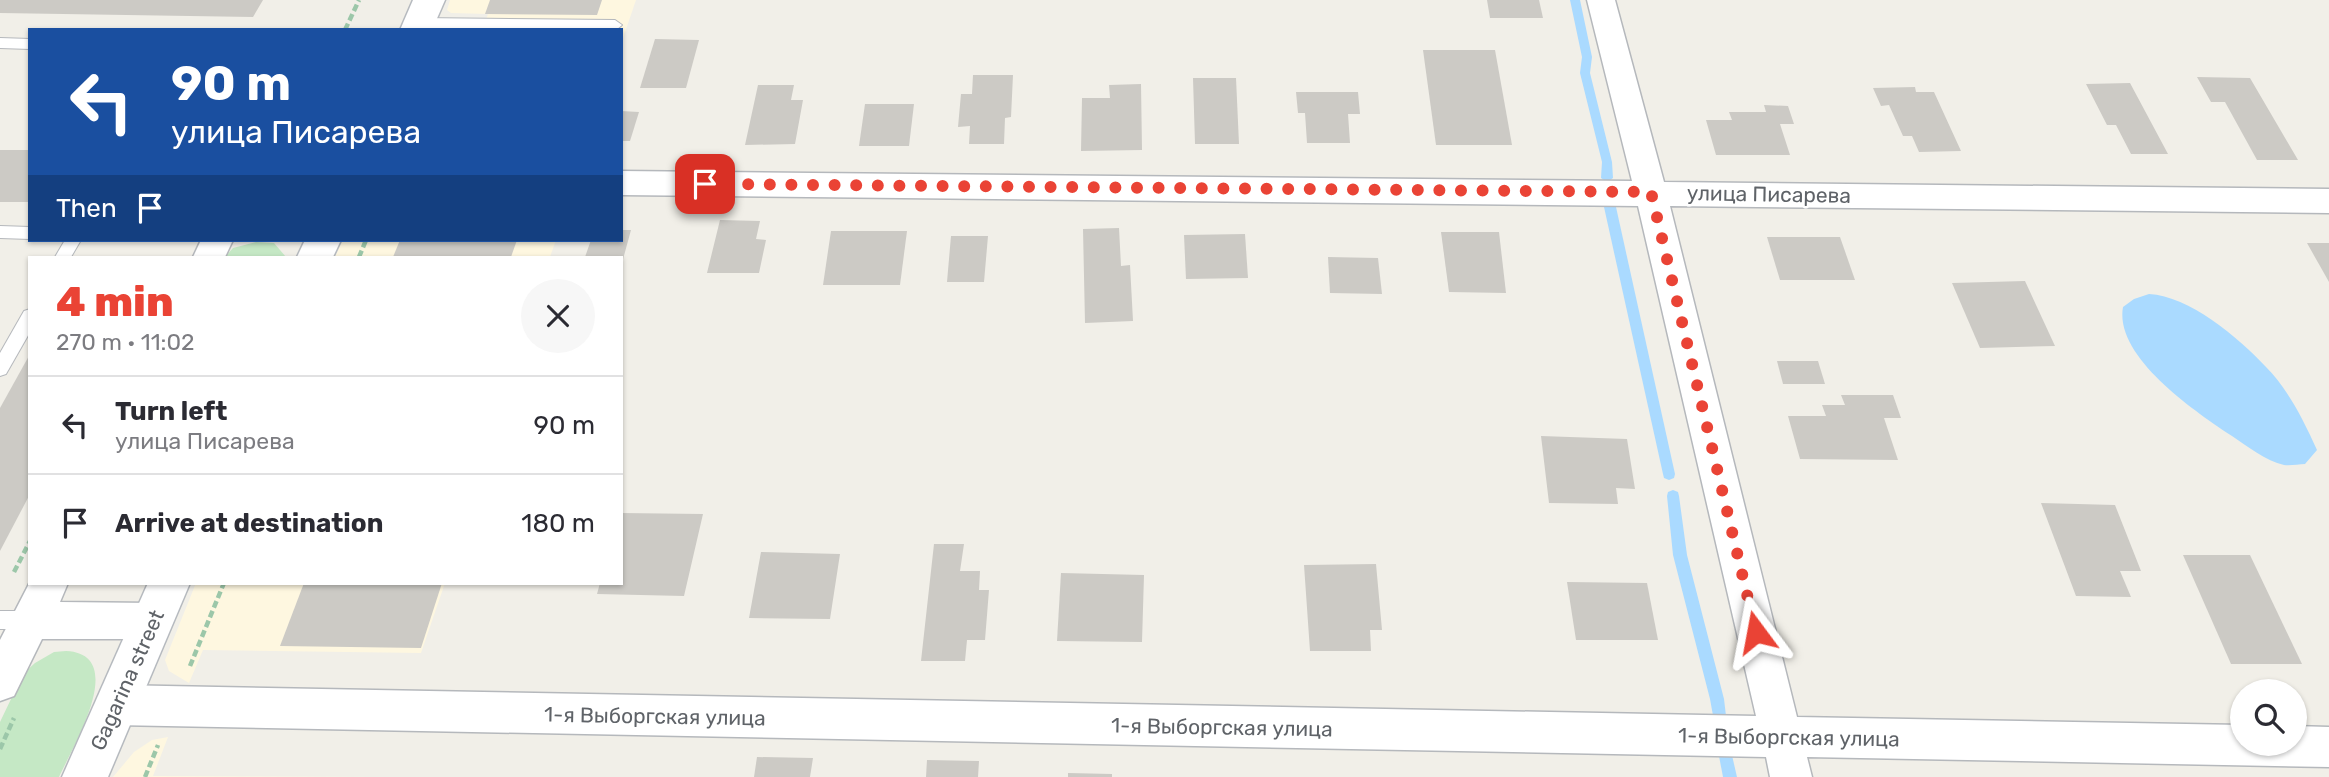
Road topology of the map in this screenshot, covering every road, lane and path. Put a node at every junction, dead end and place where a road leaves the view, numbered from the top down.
1 (359, 0) edge
2 (1601, 0) edge
3 (422, 18) edge
4 (615, 25) dead end
5 (346, 28) edge
6 (0, 43) edge
7 (28, 44) edge
8 (623, 183) edge
9 (1651, 192) junction
10 (2329, 201) edge
11 (0, 233) edge
12 (28, 233) edge
13 (28, 320) edge
14 (0, 369) edge
15 (47, 585) edge
16 (224, 585) edge
17 (161, 602) edge
18 (15, 620) edge
19 (0, 682) edge
20 (115, 705) junction
21 (173, 707) junction
22 (1782, 737) junction
23 (2329, 747) edge
24 (85, 777) edge
25 (1791, 777) edge

1 - 5 path
2 - 9 street
3 - 4 lane
6 - 7 lane
8 - 9 street, улица Писарева
9 - 10 street, улица Писарева
9 - 22 street
11 - 12 lane
13 - 14 lane
15 - 18 street
16 - 21 path
17 - 18 street
17 - 20 main road, Gagarina street
18 - 19 street
20 - 21 street, 1-я Выборгская улица
20 - 24 main road, Gagarina street
21 - 22 street, 1-я Выборгская улица
22 - 23 street, 1-я Выборгская улица
22 - 25 street

